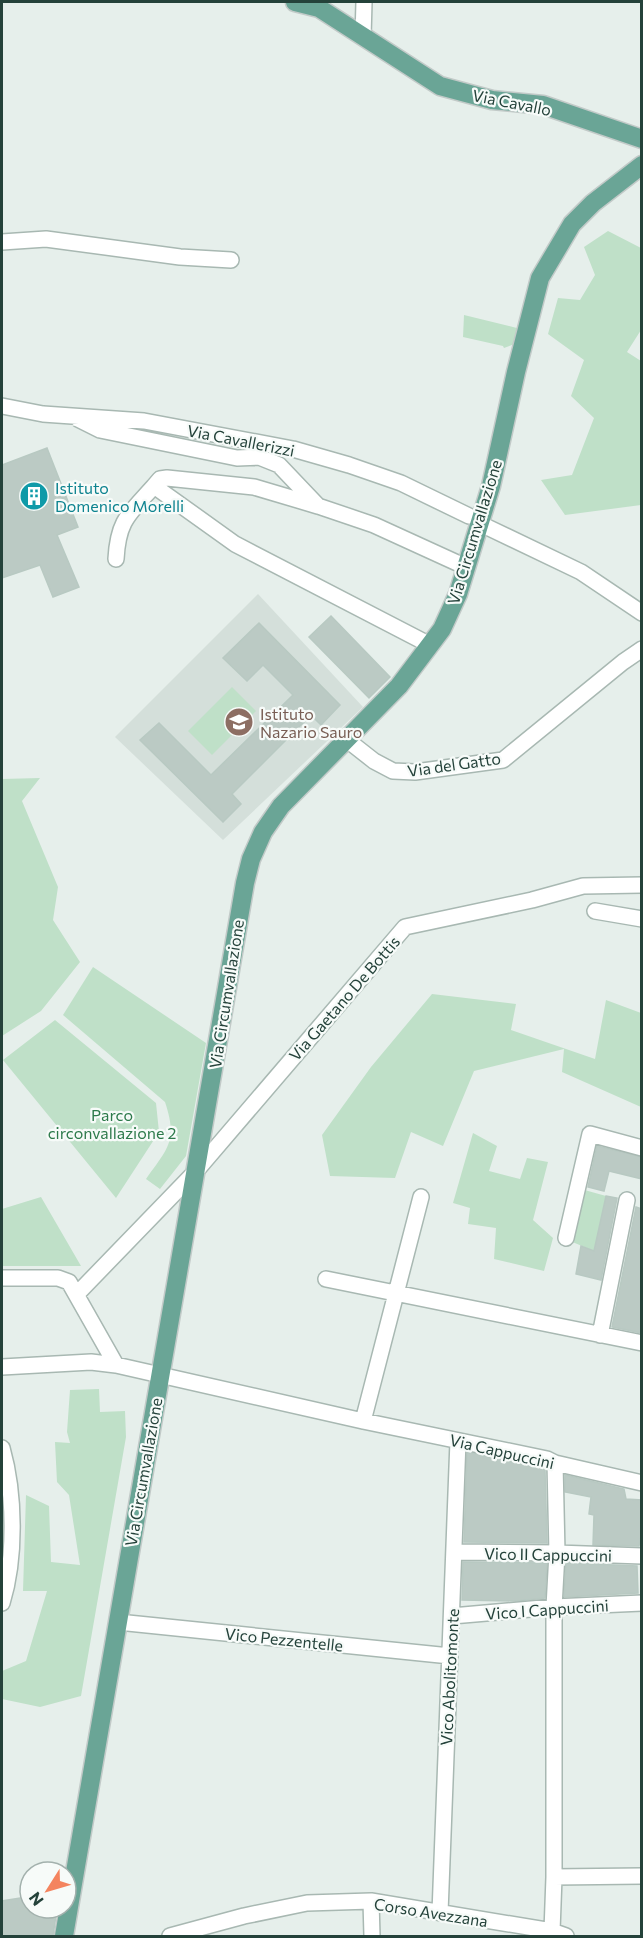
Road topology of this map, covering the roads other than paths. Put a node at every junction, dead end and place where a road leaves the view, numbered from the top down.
1 (295, 2) edge
2 (364, 2) edge
3 (363, 37) junction
4 (642, 139) edge
5 (640, 169) edge
6 (2, 242) edge
7 (231, 260) dead end
8 (2, 406) edge
9 (72, 416) junction
10 (154, 486) junction
11 (318, 506) junction
12 (469, 516) dead end
13 (487, 527) dead end
14 (116, 559) dead end
15 (466, 567) junction
16 (642, 613) edge
17 (430, 645) junction
18 (642, 649) edge
19 (346, 739) junction
20 (642, 885) edge
21 (595, 911) dead end
22 (642, 919) edge
23 (642, 1148) edge
24 (197, 1170) junction
25 (421, 1197) dead end
26 (627, 1200) dead end
27 (566, 1238) dead end
28 (2, 1278) edge
29 (326, 1279) dead end
30 (77, 1293) junction
31 (396, 1294) junction
32 (600, 1335) junction
33 (642, 1343) edge
34 (116, 1365) junction
35 (2, 1367) edge
36 (161, 1374) junction
37 (363, 1421) junction
38 (458, 1442) junction
39 (2, 1448) edge
40 (555, 1463) junction
41 (642, 1483) edge
42 (454, 1552) junction
43 (557, 1552) junction
44 (642, 1556) edge
45 (2, 1603) edge
46 (642, 1603) edge
47 (554, 1607) junction
48 (453, 1616) junction
49 (118, 1622) junction
50 (450, 1656) junction
51 (642, 1876) edge
52 (554, 1877) junction
53 (371, 1901) junction
54 (440, 1913) junction
55 (559, 1934) edge
56 (64, 1936) edge
57 (170, 1936) edge
58 (372, 1936) edge

1 - 3 main road, Via Cavallo
2 - 3 street
3 - 4 main road, Via Cavallo
5 - 15 main road, Via Circumvallazione
6 - 7 street
8 - 9 street, Via Cavallerizzi
9 - 11 street
9 - 12 street, Via Cavallerizzi
10 - 11 street
10 - 14 street
10 - 17 street
11 - 15 street
13 - 16 street
15 - 17 main road, Via Circumvallazione
17 - 19 main road, Via Circumvallazione
18 - 19 street, Via del Gatto
19 - 24 main road, Via Circumvallazione
20 - 24 street, Via Gaetano De Bottis
21 - 22 street
23 - 27 street
24 - 30 street, Via Gaetano De Bottis
24 - 36 main road, Via Circumvallazione
25 - 31 street
26 - 32 street
28 - 30 street
29 - 31 street
30 - 34 street
31 - 32 street
31 - 37 street
32 - 33 street
34 - 35 street, Via Cappuccini
34 - 36 street, Via Cappuccini
36 - 37 street, Via Cappuccini
36 - 49 main road, Via Circumvallazione
37 - 38 street, Via Cappuccini
38 - 40 street, Via Cappuccini
38 - 42 street, Vico Abolitomonte
39 - 45 street
40 - 41 street, Via Cappuccini
40 - 43 street
42 - 43 street, Vico II Cappuccini
42 - 48 street, Vico Abolitomonte
43 - 44 street, Vico II Cappuccini
43 - 47 street
46 - 47 street, Vico I Cappuccini
47 - 48 street, Vico I Cappuccini
47 - 52 street
48 - 50 street, Vico Abolitomonte
49 - 50 street, Vico Pezzentelle
49 - 56 main road, Via Circumvallazione
50 - 54 street, Vico Abolitomonte
51 - 52 street
52 - 55 street
53 - 54 street, Corso Avezzana
53 - 57 street, Corso Avezzana
53 - 58 street
54 - 55 street, Corso Avezzana

